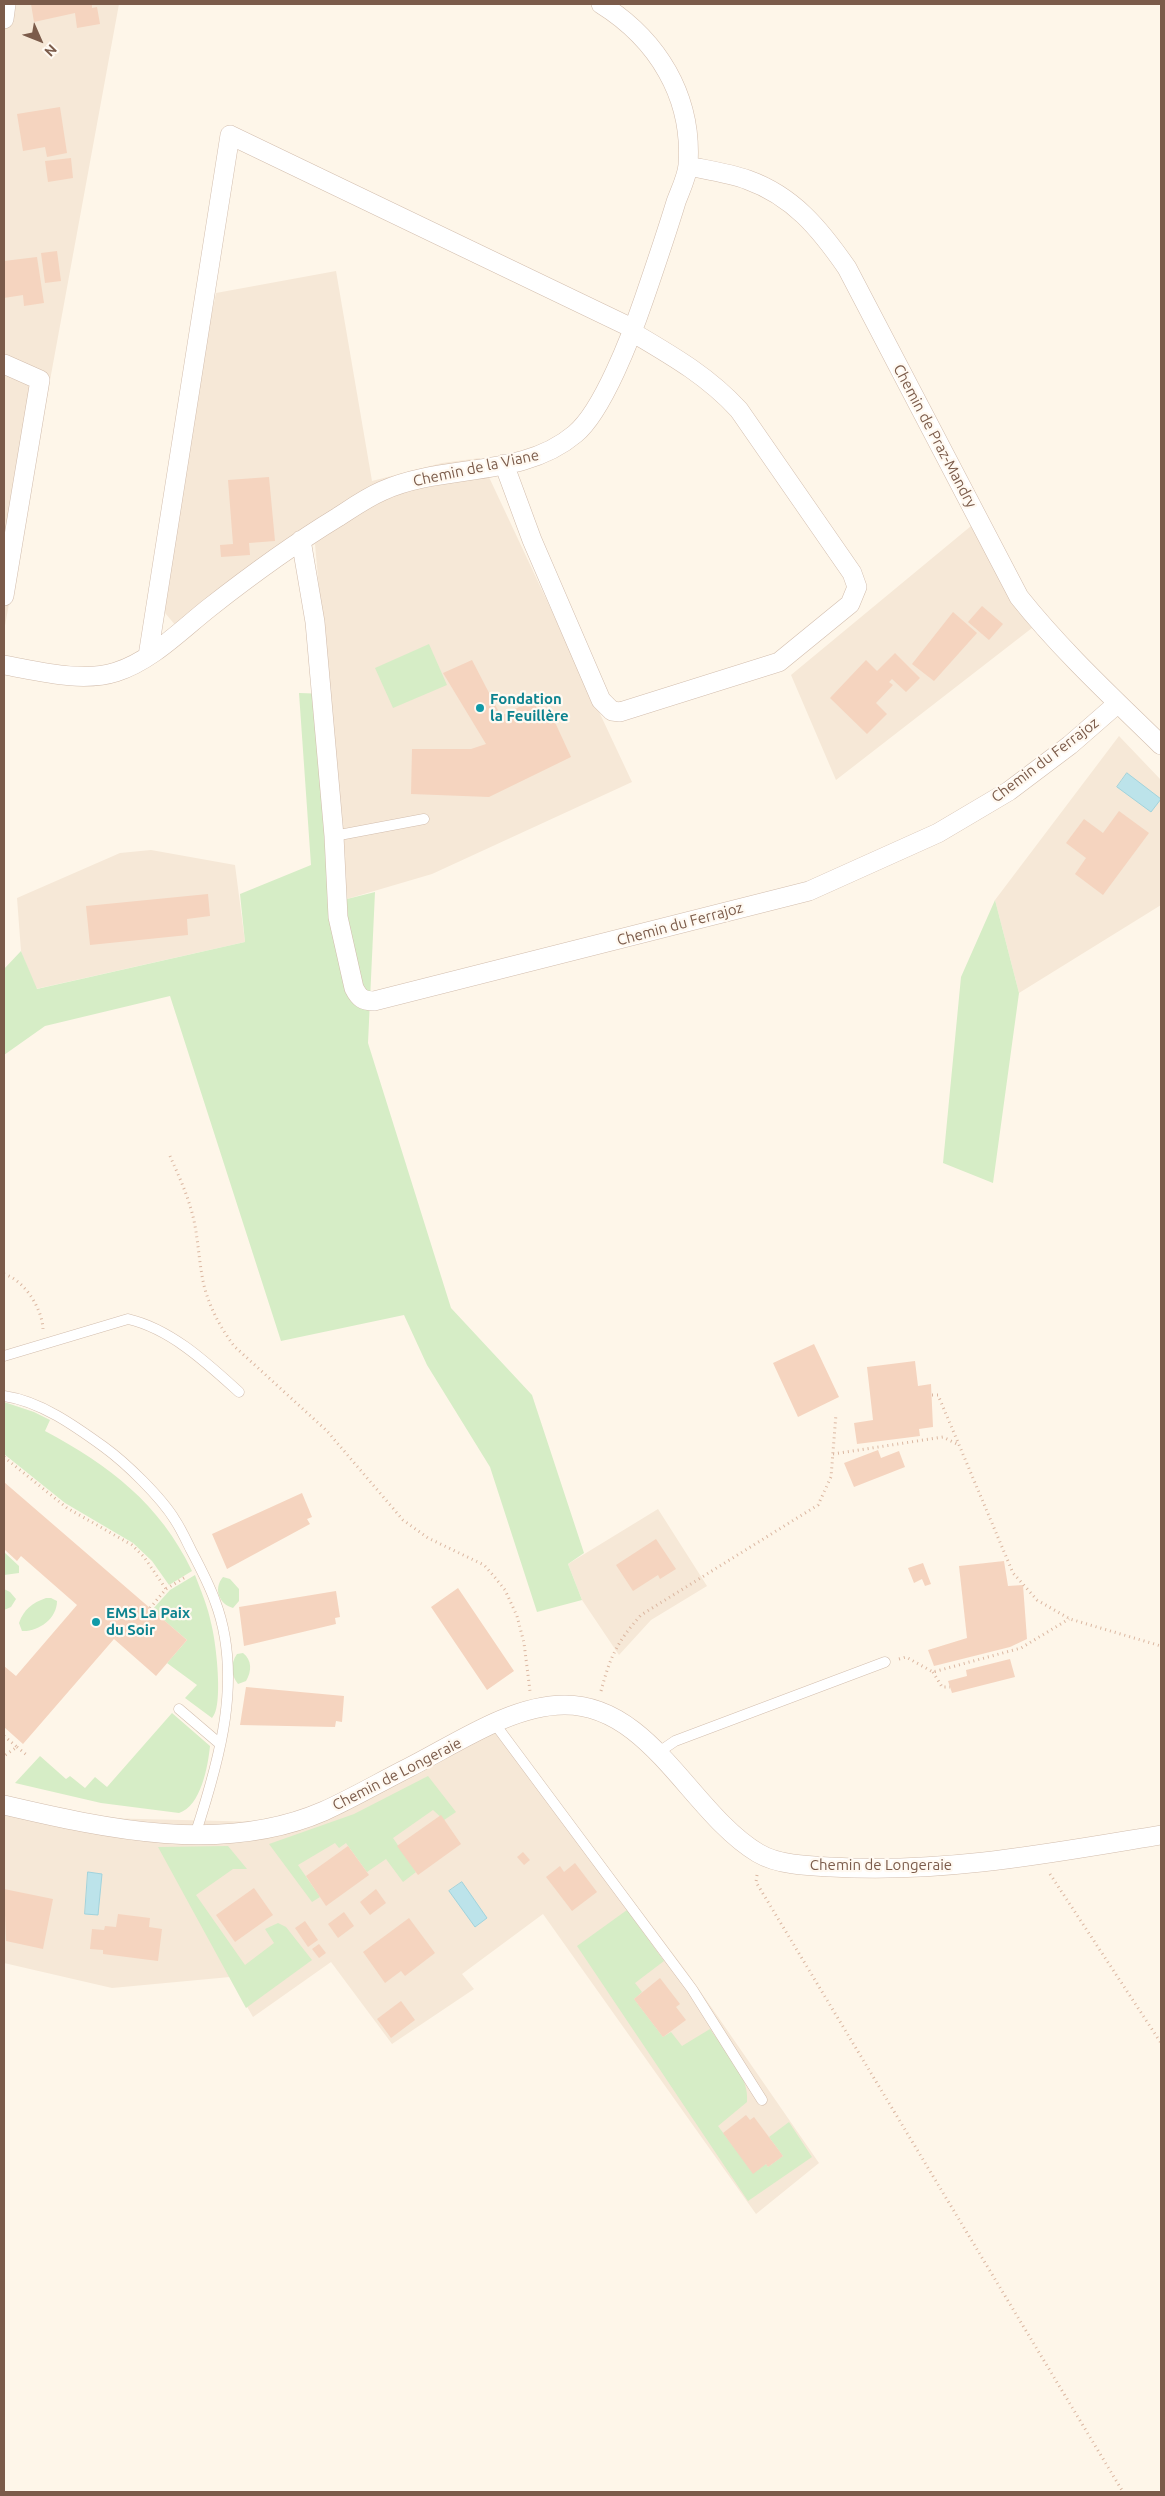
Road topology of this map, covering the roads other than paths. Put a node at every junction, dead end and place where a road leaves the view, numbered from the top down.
1 (6, 4) edge
2 (601, 4) edge
3 (4, 20) edge
4 (688, 166) junction
5 (633, 331) junction
6 (4, 364) edge
7 (504, 464) junction
8 (301, 540) junction
9 (4, 596) edge
10 (148, 656) junction
11 (4, 665) edge
12 (1116, 704) junction
13 (1161, 745) edge
14 (424, 819) dead end
15 (334, 836) junction
16 (4, 1356) edge
17 (239, 1392) dead end
18 (4, 1396) edge
19 (885, 1662) road end
20 (179, 1709) dead end
21 (495, 1724) junction
22 (220, 1744) junction
23 (656, 1754) junction
24 (4, 1805) edge
25 (195, 1835) junction
26 (1161, 1835) edge
27 (762, 2100) dead end

1 - 3 street
2 - 4 street, Chemin de la Viane
4 - 5 street, Chemin de la Viane
4 - 12 street, Chemin de Praz-Mandry
5 - 7 street, Chemin de la Viane
5 - 7 street
5 - 10 street
6 - 9 street
7 - 8 street, Chemin de la Viane
8 - 10 street, Chemin de la Viane
8 - 15 street
10 - 11 street, Chemin de la Viane
12 - 13 street, Chemin de Praz-Mandry
12 - 15 street, Chemin du Ferrajoz
14 - 15 lane
16 - 17 lane
18 - 22 lane
19 - 23 lane
20 - 22 lane
21 - 23 street, Chemin de Longeraie
21 - 25 street, Chemin de Longeraie
21 - 27 lane
22 - 25 lane
23 - 26 street, Chemin de Longeraie
24 - 25 street, Chemin de Longeraie

